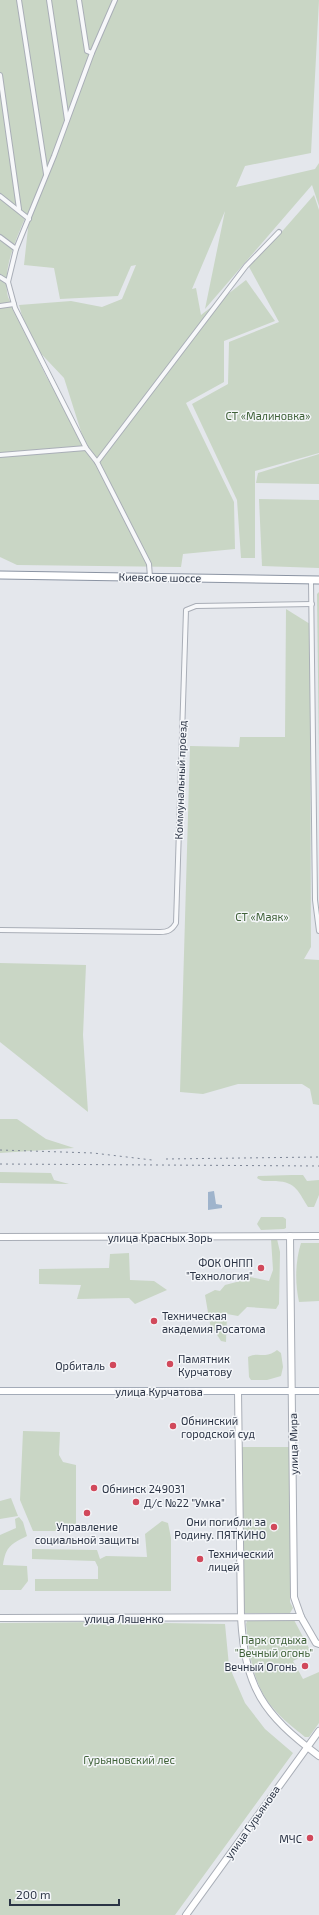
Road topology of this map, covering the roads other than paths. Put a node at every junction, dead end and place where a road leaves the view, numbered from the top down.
1 (19, 0) edge
2 (49, 0) edge
3 (80, 0) edge
4 (115, 0) edge
5 (92, 53) junction
6 (0, 75) edge
7 (67, 121) junction
8 (46, 175) junction
9 (0, 196) edge
10 (19, 209) junction
11 (29, 218) junction
12 (280, 232) dead end
13 (0, 237) edge
14 (16, 249) junction
15 (0, 277) edge
16 (8, 282) junction
17 (14, 304) junction
18 (0, 306) edge
19 (86, 448) junction
20 (0, 455) edge
21 (97, 462) junction
22 (0, 575) edge
23 (150, 577) junction
24 (311, 580) junction
25 (319, 580) edge
26 (312, 604) junction
27 (0, 930) edge
28 (319, 931) edge
29 (290, 1236) junction
30 (319, 1236) edge
31 (0, 1237) edge
32 (0, 1391) edge
33 (238, 1391) junction
34 (292, 1391) junction
35 (319, 1391) edge
36 (301, 1616) junction
37 (245, 1617) junction
38 (0, 1618) edge
39 (319, 1644) edge
40 (319, 1731) edge
41 (306, 1747) junction
42 (319, 1756) edge
43 (186, 1915) edge

1 - 8 street
2 - 7 street
3 - 5 street
4 - 5 street
5 - 7 street
6 - 10 street
7 - 8 street
8 - 11 street
9 - 10 street
10 - 11 street
11 - 14 street
12 - 21 street
13 - 14 street
14 - 16 street
15 - 16 street
16 - 17 street
17 - 18 street
17 - 19 street
19 - 20 street
19 - 21 street
21 - 23 street
22 - 23 highway, Киевское шоссе
23 - 24 highway, Киевское шоссе
24 - 25 highway, Киевское шоссе
24 - 26 street
26 - 27 street, Коммунальный проезд
26 - 28 street
29 - 30 street, улица Красных Зорь
29 - 31 street, улица Красных Зорь
29 - 34 street, улица Мира
32 - 33 street, улица Курчатова
33 - 34 street, улица Курчатова
33 - 37 street
34 - 35 street, улица Курчатова
34 - 36 street, улица Мира
36 - 37 street, улица Ляшенко
36 - 39 street, улица Мира
37 - 38 street, улица Ляшенко
37 - 41 street
40 - 41 street, улица Гурьянова
41 - 42 street
41 - 43 street, улица Гурьянова

